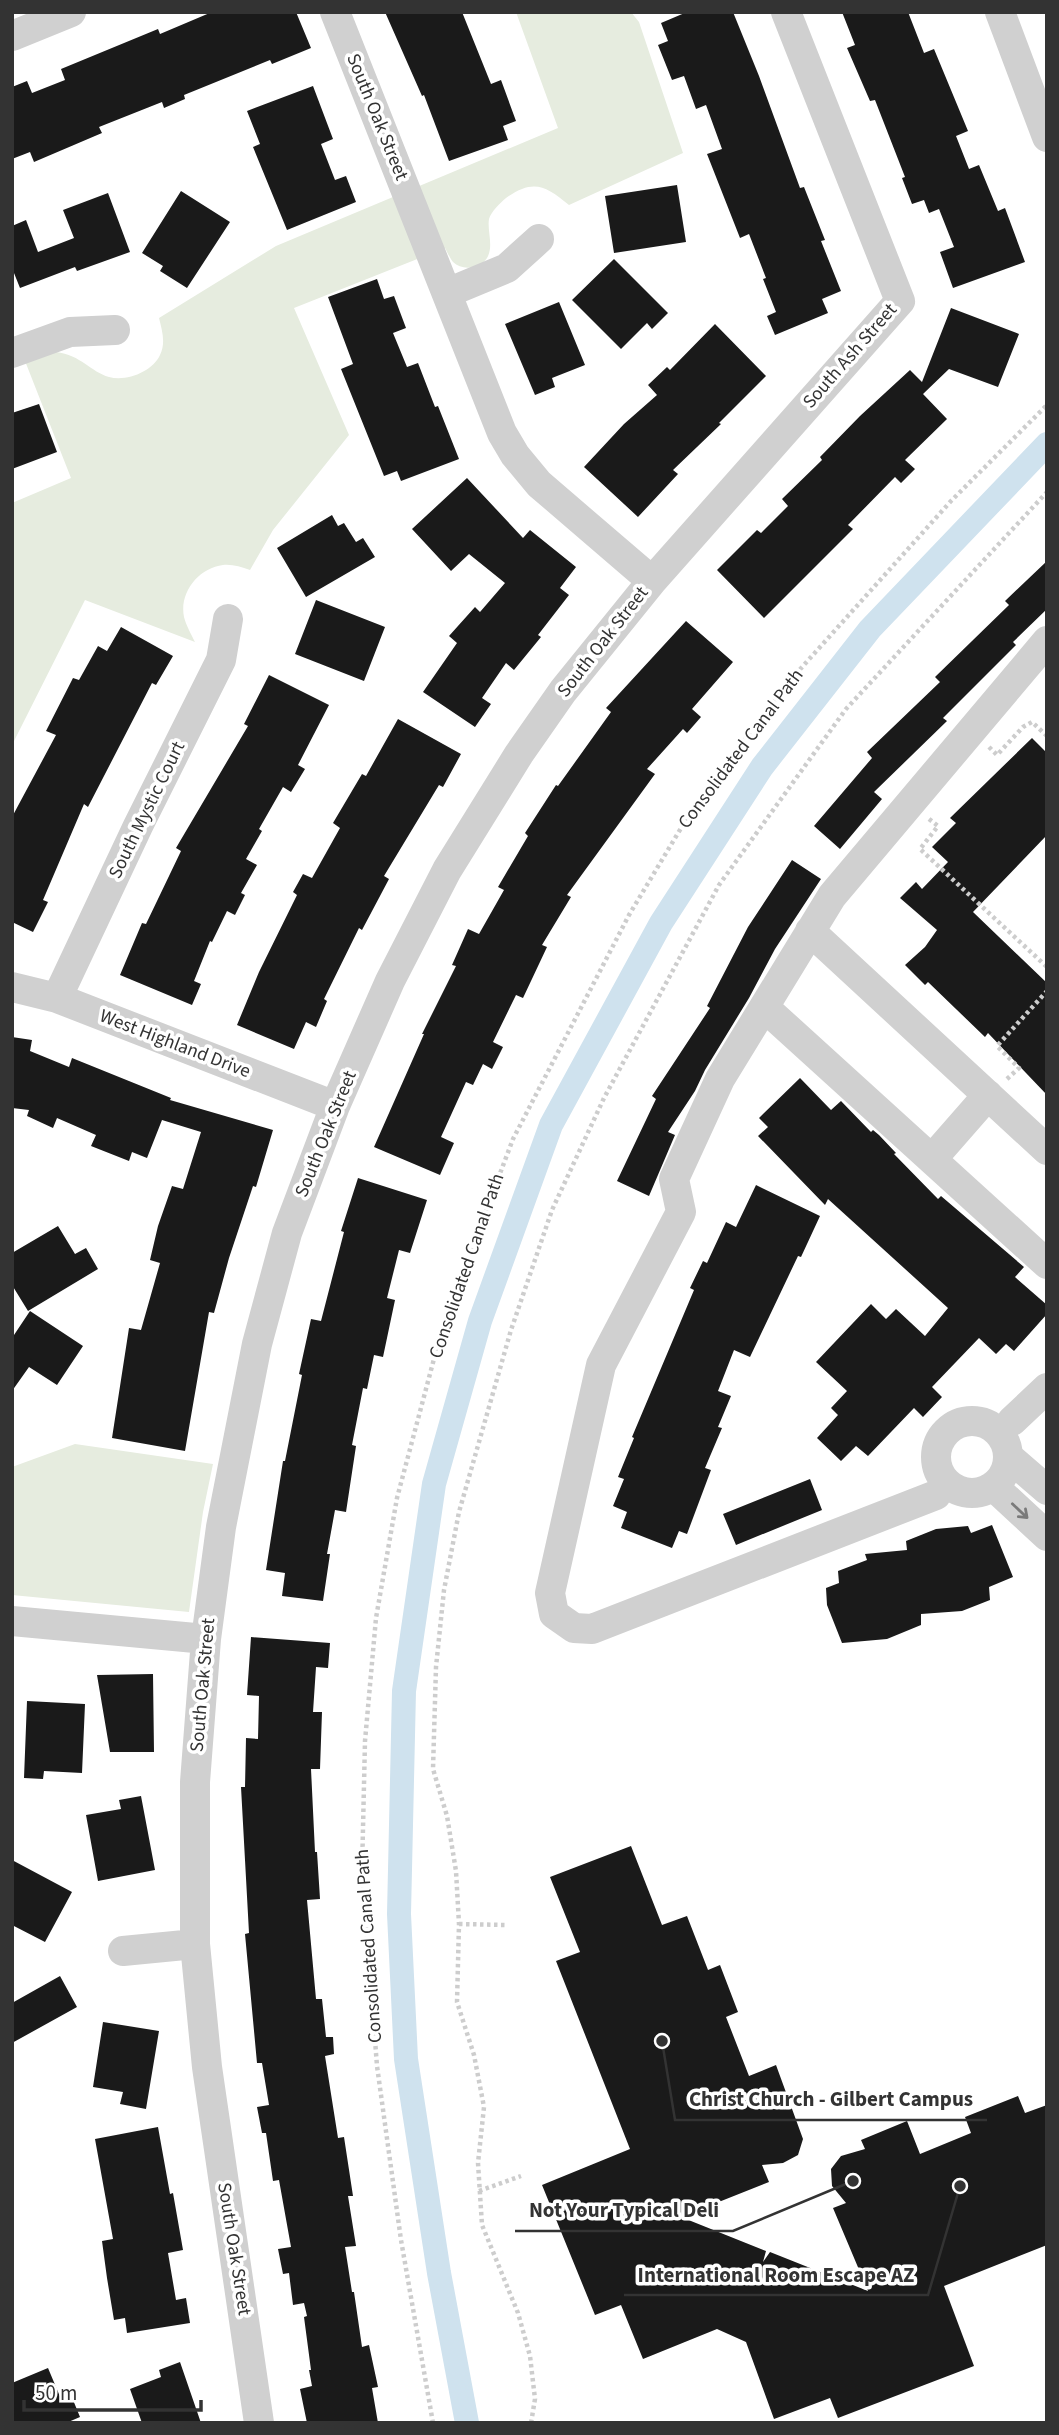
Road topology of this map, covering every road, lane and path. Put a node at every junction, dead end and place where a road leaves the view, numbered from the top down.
1 (71, 12) edge
2 (335, 12) edge
3 (786, 12) edge
4 (1000, 12) edge
5 (12, 36) edge
6 (1047, 137) edge
7 (539, 239) dead end
8 (447, 293) junction
9 (115, 330) dead end
10 (12, 353) edge
11 (1047, 405) edge
12 (652, 581) junction
13 (228, 619) dead end
14 (1047, 641) edge
15 (971, 731) junction
16 (1047, 736) edge
17 (909, 803) junction
18 (810, 931) junction
19 (1045, 963) edge
20 (12, 987) edge
21 (1047, 991) edge
22 (57, 999) junction
23 (764, 1007) junction
24 (989, 1096) junction
25 (335, 1106) junction
26 (1047, 1150) edge
27 (932, 1159) junction
28 (1047, 1264) edge
29 (1047, 1388) edge
30 (1005, 1437) junction
31 (993, 1486) junction
32 (945, 1487) junction
33 (1047, 1490) edge
34 (1047, 1536) edge
35 (12, 1621) edge
36 (206, 1639) junction
37 (459, 1924) dead end
38 (506, 1925) dead end
39 (195, 1944) junction
40 (123, 1951) dead end
41 (522, 2176) dead end
42 (479, 2191) dead end
43 (259, 2423) edge
44 (433, 2423) edge

1 - 5 street
2 - 8 street, South Oak Street
3 - 12 street, South Ash Street
4 - 6 street
7 - 8 street
8 - 12 street, South Oak Street
9 - 10 street
11 - 44 path, Consolidated Canal Path
12 - 25 street, South Oak Street
13 - 22 street, South Mystic Court
14 - 15 street
15 - 16 path
15 - 17 street
17 - 18 street
17 - 19 path
18 - 23 street
18 - 24 street
20 - 22 street, West Highland Drive
21 - 24 path
22 - 25 street, West Highland Drive
23 - 27 street
23 - 32 street
24 - 26 street
24 - 27 street
25 - 36 street, South Oak Street
27 - 28 street
29 - 30 street
30 - 31 street
30 - 32 street
30 - 33 street
31 - 32 street
31 -> 34 street
35 - 36 street
36 - 39 street, South Oak Street
37 - 38 path
39 - 40 street
39 - 43 street, South Oak Street
41 - 42 path

